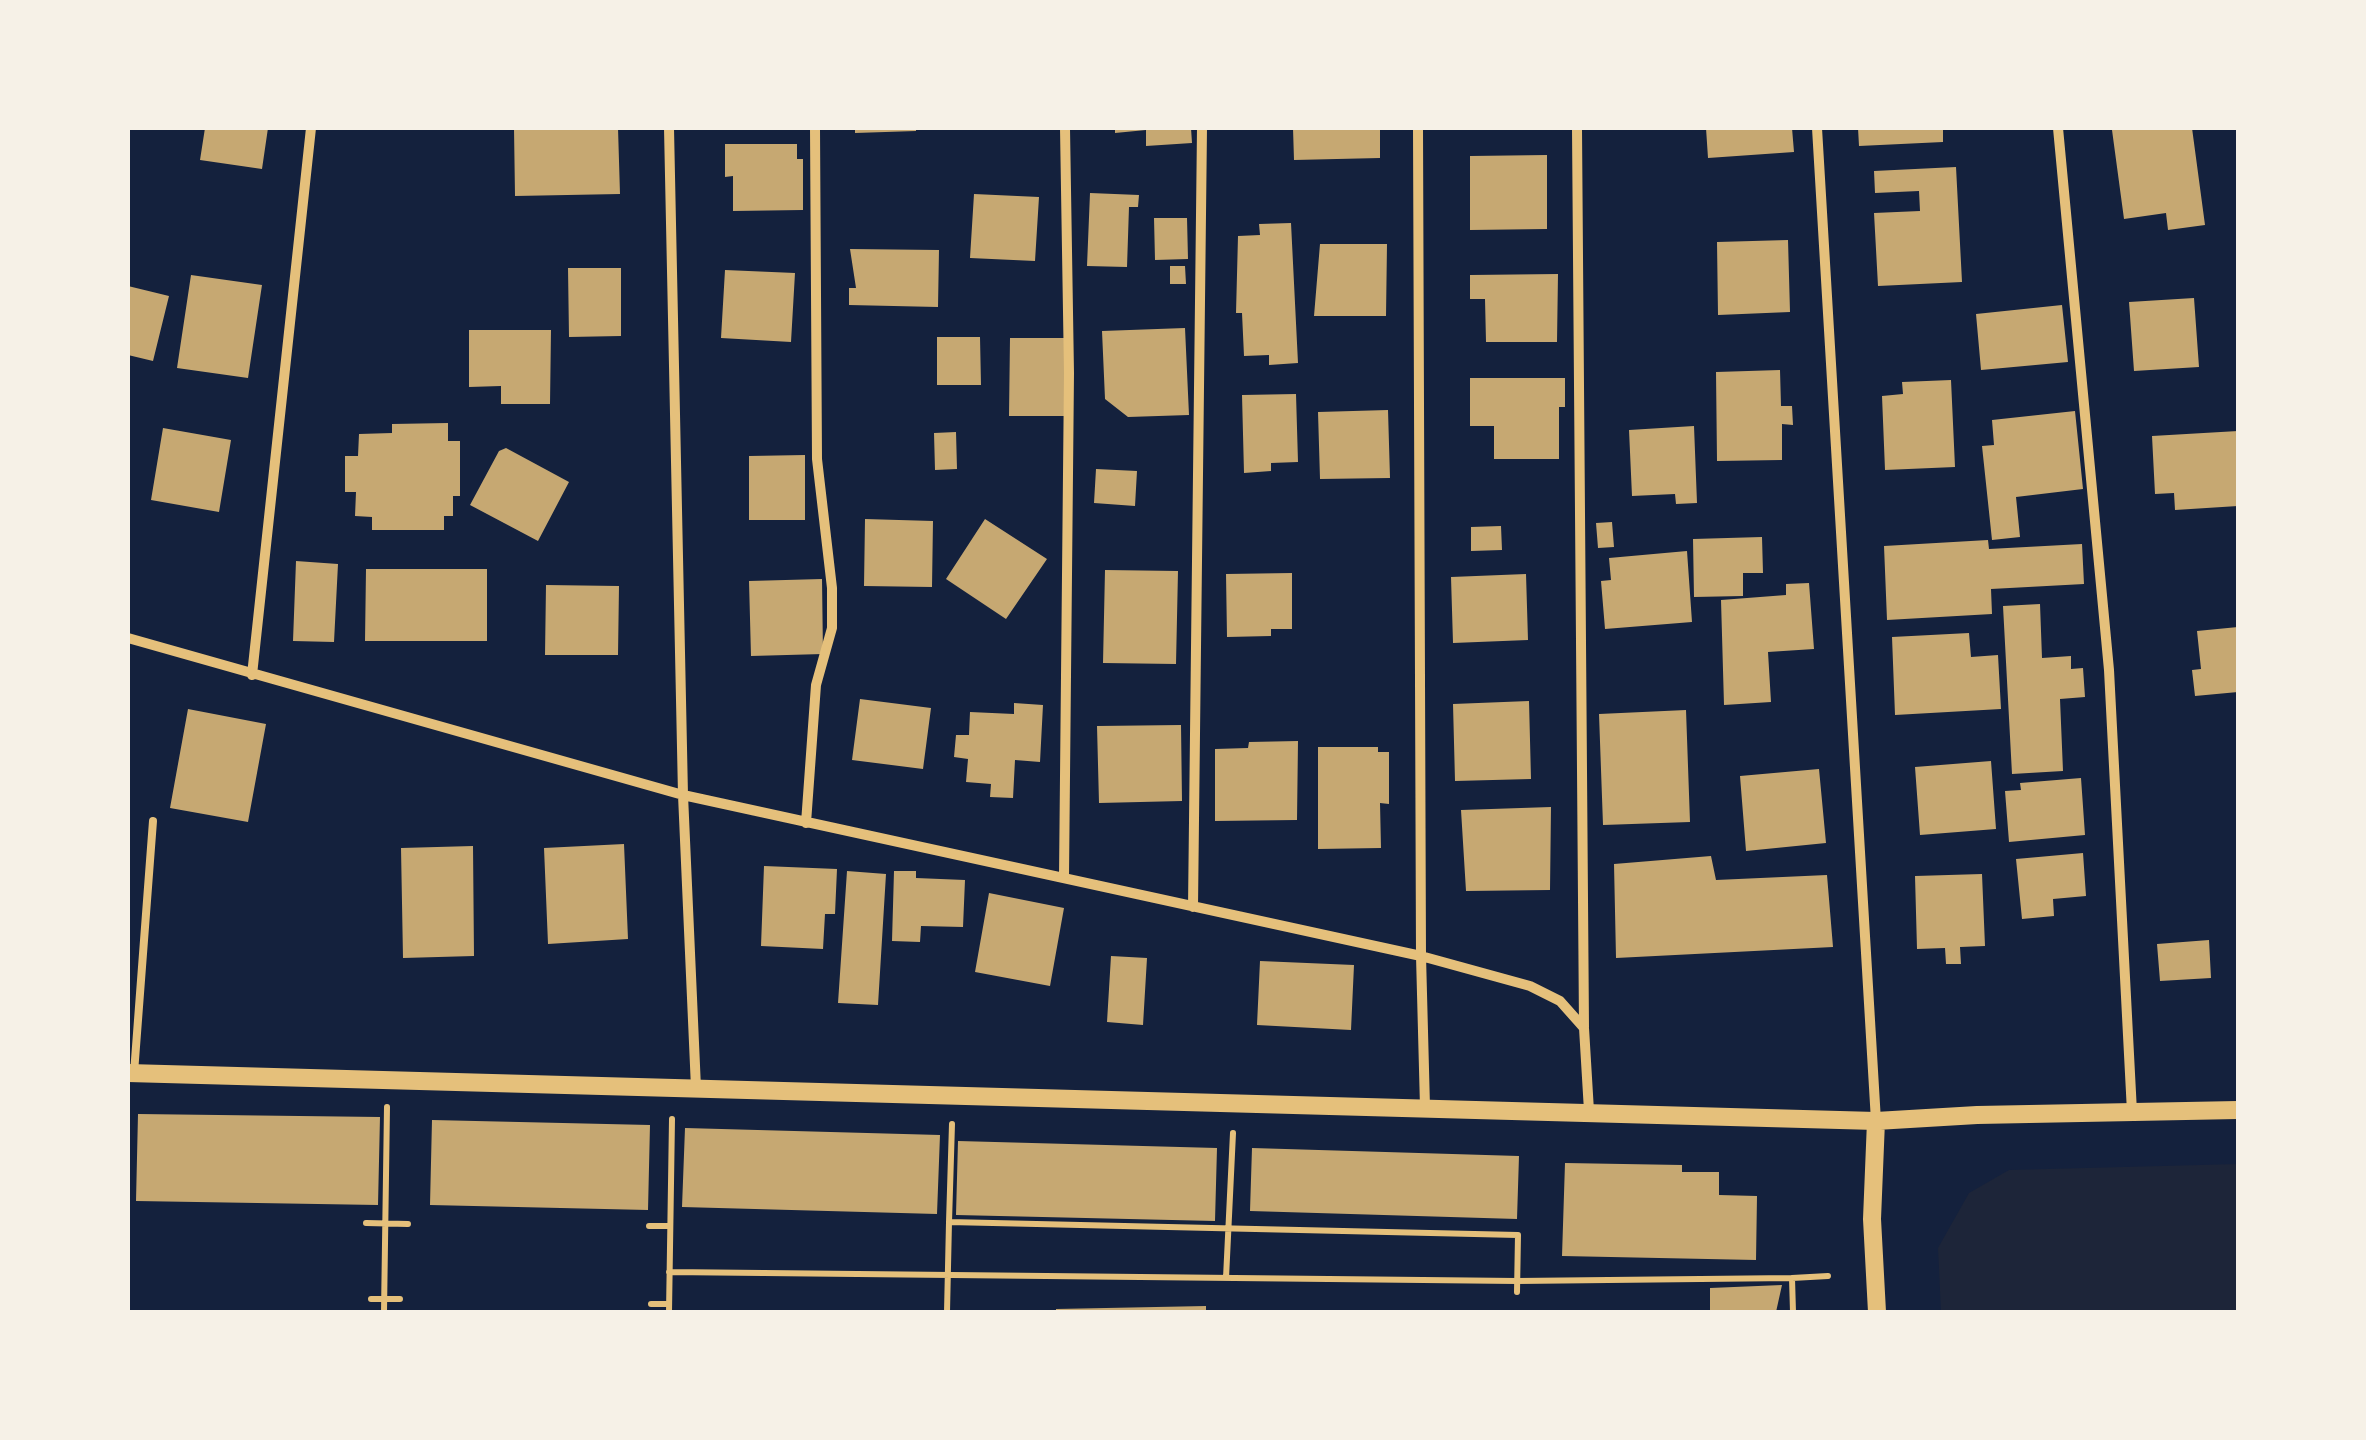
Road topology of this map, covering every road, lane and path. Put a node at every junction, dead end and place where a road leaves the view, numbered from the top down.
1 (312, 128) edge
2 (669, 128) edge
3 (815, 128) edge
4 (1065, 128) edge
5 (1202, 128) edge
6 (1418, 128) edge
7 (1577, 128) edge
8 (1817, 128) edge
9 (2058, 128) edge
10 (128, 638) edge
11 (252, 675) junction
12 (683, 796) junction
13 (154, 821) dead end
14 (806, 822) junction
15 (1064, 877) junction
16 (1193, 907) junction
17 (1420, 956) junction
18 (1584, 1028) junction
19 (131, 1073) edge
20 (696, 1088) junction
21 (388, 1091) dead end
22 (672, 1102) dead end
23 (1426, 1107) junction
24 (2238, 1110) edge
25 (1589, 1111) junction
26 (2132, 1112) junction
27 (952, 1117) dead end
28 (1876, 1122) junction
29 (1233, 1132) dead end
30 (949, 1222) junction
31 (366, 1223) dead end
32 (386, 1223) junction
33 (408, 1224) dead end
34 (650, 1226) dead end
35 (670, 1226) junction
36 (1228, 1230) junction
37 (670, 1272) junction
38 (948, 1275) junction
39 (1828, 1276) dead end
40 (1226, 1278) junction
41 (1792, 1278) junction
42 (1517, 1281) junction
43 (1517, 1292) dead end
44 (371, 1298) dead end
45 (385, 1298) junction
46 (400, 1299) dead end
47 (651, 1304) dead end
48 (669, 1308) edge
49 (384, 1312) edge
50 (947, 1312) edge
51 (1793, 1312) edge
52 (1877, 1312) edge

1 - 11 street
2 - 12 street
3 - 14 street
4 - 15 street
5 - 16 street
6 - 17 street
7 - 18 street
8 - 28 street
9 - 26 street
10 - 11 street
11 - 12 street
12 - 14 street
12 - 20 street
13 - 19 lane
14 - 15 street
15 - 16 street
16 - 17 street
17 - 18 street
17 - 23 street
18 - 25 street
19 - 20 street
20 - 23 street
21 - 32 path
22 - 35 path
23 - 25 street
24 - 26 street
25 - 28 street
26 - 28 street
27 - 30 path
28 - 52 street
29 - 36 path
30 - 36 path
30 - 38 path
31 - 32 path
32 - 33 path
32 - 45 path
34 - 35 path
35 - 37 path
36 - 40 path
36 - 42 path
37 - 38 path
37 - 48 path
38 - 40 path
38 - 50 path
39 - 41 path
40 - 42 path
41 - 42 path
41 - 51 path
42 - 43 path
44 - 45 path
45 - 46 path
45 - 49 path
47 - 48 path

